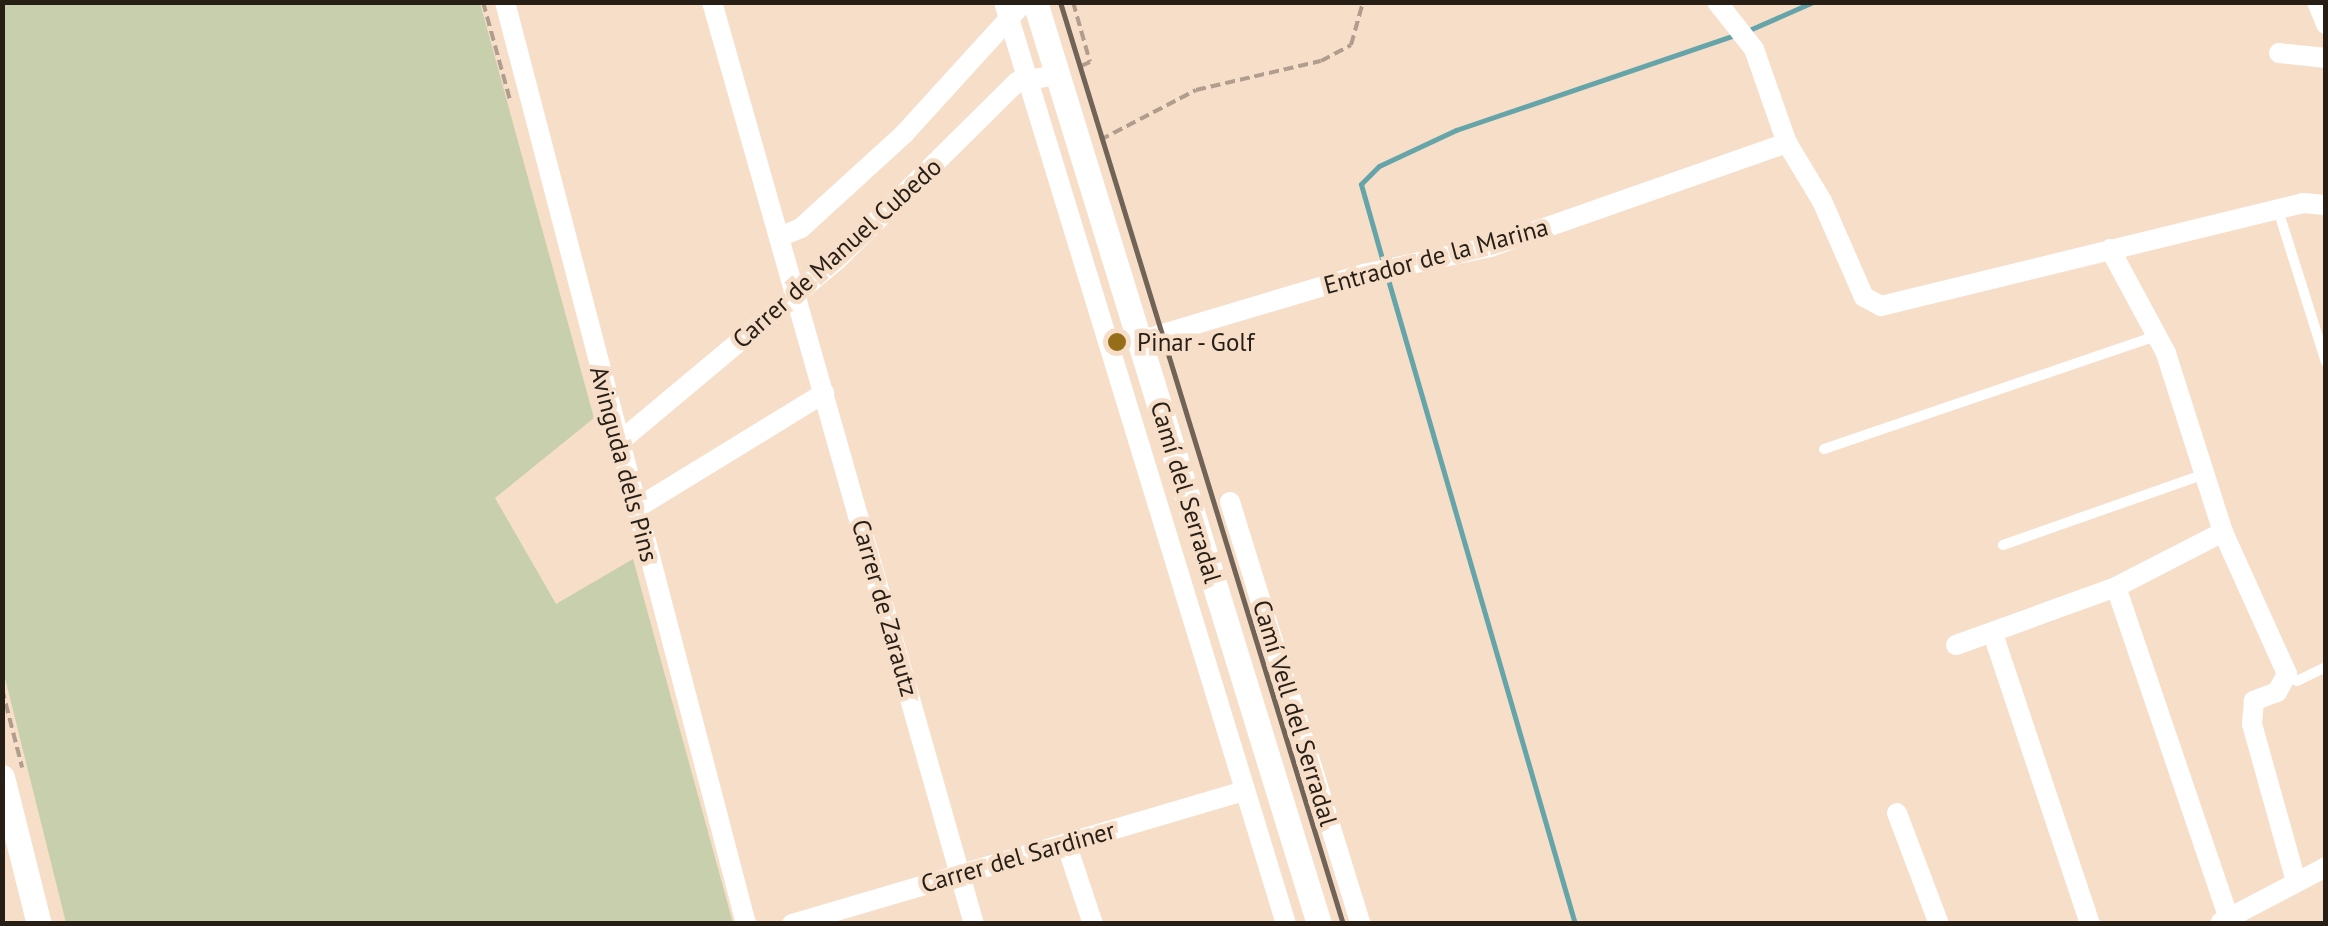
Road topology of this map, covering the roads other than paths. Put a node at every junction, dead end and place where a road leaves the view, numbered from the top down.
1 (505, 2) edge
2 (712, 2) edge
3 (1024, 2) edge
4 (1035, 2) edge
5 (1717, 2) edge
6 (2317, 2) edge
7 (1006, 11) edge
8 (2326, 24) edge
9 (2278, 53) dead end
10 (2326, 58) edge
11 (1057, 75) junction
12 (1026, 76) junction
13 (1787, 144) junction
14 (2326, 206) edge
15 (2278, 209) junction
16 (779, 237) junction
17 (2110, 248) junction
18 (795, 293) junction
19 (2155, 336) junction
20 (1139, 341) junction
21 (2326, 362) edge
22 (824, 393) junction
23 (618, 443) junction
24 (1824, 450) dead end
25 (2206, 474) junction
26 (1230, 502) dead end
27 (635, 510) junction
28 (2224, 532) junction
29 (2003, 545) dead end
30 (2116, 588) junction
31 (1993, 634) junction
32 (1956, 645) dead end
33 (2326, 667) edge
34 (2287, 674) junction
35 (2, 778) edge
36 (1245, 791) junction
37 (1897, 814) dead end
38 (1066, 843) junction
39 (2326, 867) edge
40 (960, 874) junction
41 (2296, 882) junction
42 (2224, 921) edge
43 (39, 924) edge
44 (746, 924) edge
45 (792, 924) edge
46 (974, 924) edge
47 (1093, 924) edge
48 (1286, 924) edge
49 (1319, 924) edge
50 (1360, 924) edge
51 (1939, 924) edge
52 (2090, 924) edge

1 - 23 street, Avinguda dels Pins
2 - 16 street, Carrer de Zarautz
3 - 7 street, Carrer de Manuel Cubedo
4 - 11 street, Camí del Serradal
5 - 13 street
6 - 8 street
7 - 12 street, Camí del Serradal
7 - 16 street, Carrer de Manuel Cubedo
9 - 10 street
11 - 12 street
11 - 20 street, Camí del Serradal
12 - 18 street, Carrer de Manuel Cubedo
12 - 36 street, Camí del Serradal
13 - 17 street
13 - 20 street, Entrador de la Marina
14 - 15 street
15 - 17 street
15 - 21 lane
16 - 18 street, Carrer de Zarautz
17 - 19 street
18 - 22 street, Carrer de Zarautz
18 - 23 street, Carrer de Manuel Cubedo
19 - 24 lane
19 - 25 street
20 - 49 street, Camí del Serradal
22 - 27 street
22 - 40 street, Carrer de Zarautz
23 - 27 street, Avinguda dels Pins
25 - 28 street
25 - 29 lane
26 - 50 street, Camí Vell del Serradal
27 - 44 street, Avinguda dels Pins
28 - 30 street
28 - 34 street
30 - 31 street
30 - 42 street
31 - 32 street
31 - 52 street
33 - 34 lane
34 - 41 street
35 - 43 street
36 - 38 street, Carrer del Sardiner
36 - 48 street, Camí del Serradal
37 - 51 street
38 - 40 street, Carrer del Sardiner
38 - 47 street
39 - 41 street
40 - 45 street, Carrer del Sardiner
40 - 46 street, Carrer de Zarautz
41 - 42 street

